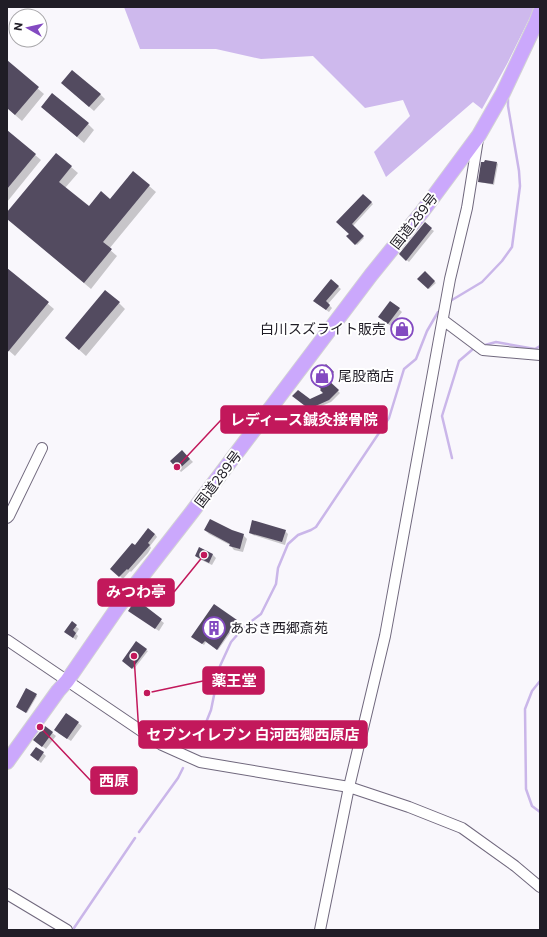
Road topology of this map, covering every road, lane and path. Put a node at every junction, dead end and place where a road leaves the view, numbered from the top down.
1 (540, 12) edge
2 (479, 135) junction
3 (443, 320) junction
4 (540, 355) edge
5 (42, 448) dead end
6 (7, 518) edge
7 (7, 640) edge
8 (67, 681) junction
9 (7, 762) edge
10 (349, 787) junction
11 (540, 887) edge
12 (7, 894) edge
13 (67, 930) edge
14 (320, 930) edge

1 - 2 highway, 国道289号
2 - 3 street
2 - 8 highway, 国道289号
3 - 4 street
3 - 10 street
5 - 6 street
7 - 8 street
8 - 9 highway, 国道289号
8 - 10 street
10 - 11 street
10 - 14 street
12 - 13 street

